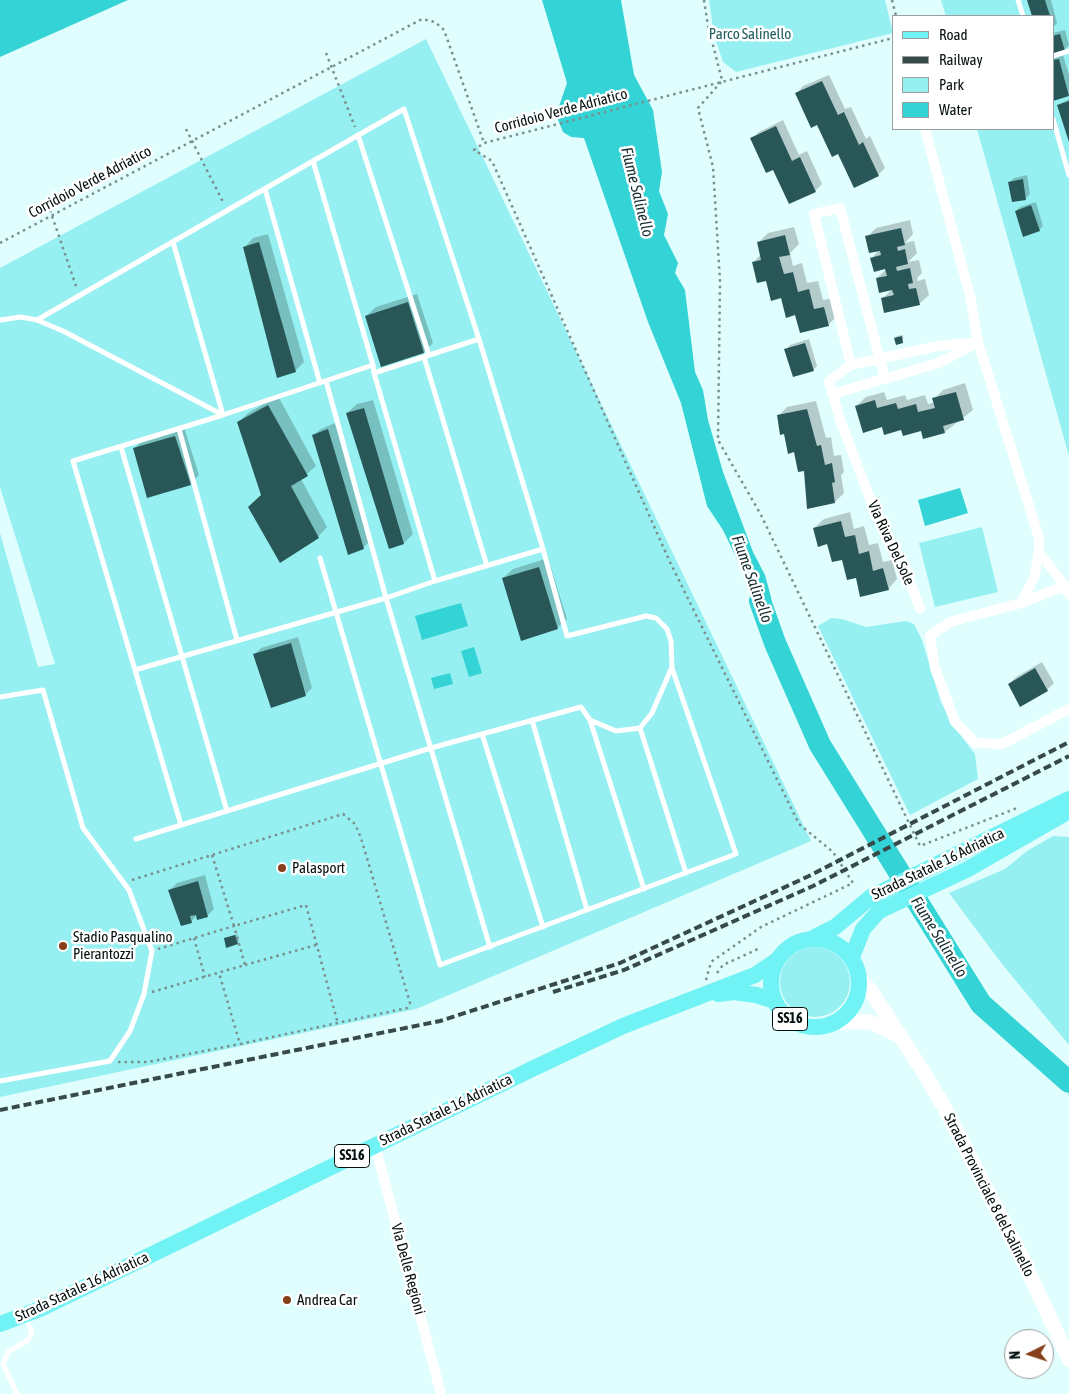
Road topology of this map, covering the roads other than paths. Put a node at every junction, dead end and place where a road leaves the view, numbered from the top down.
1 (1018, 0) edge
2 (1023, 15) edge
3 (1069, 51) edge
4 (1054, 56) edge
5 (1054, 122) edge
6 (925, 130) edge
7 (358, 135) junction
8 (313, 161) junction
9 (1069, 175) edge
10 (265, 189) junction
11 (173, 242) junction
12 (0, 320) edge
13 (37, 320) junction
14 (479, 339) junction
15 (978, 342) junction
16 (427, 356) junction
17 (881, 360) junction
18 (373, 365) junction
19 (851, 365) junction
20 (374, 373) junction
21 (886, 379) junction
22 (323, 382) junction
23 (832, 394) junction
24 (223, 416) junction
25 (178, 429) junction
26 (121, 447) junction
27 (543, 549) junction
28 (1039, 552) junction
29 (320, 558) dead end
30 (487, 566) junction
31 (434, 581) junction
32 (1067, 590) edge
33 (386, 598) junction
34 (1021, 603) junction
35 (920, 609) dead end
36 (336, 612) junction
37 (237, 640) junction
38 (182, 656) junction
39 (672, 667) junction
40 (135, 670) junction
41 (0, 697) edge
42 (1069, 709) edge
43 (532, 720) junction
44 (590, 720) junction
45 (640, 728) junction
46 (482, 734) junction
47 (431, 748) junction
48 (379, 764) junction
49 (1069, 798) edge
50 (227, 811) junction
51 (1069, 811) edge
52 (181, 825) junction
53 (136, 839) dead end
54 (686, 873) junction
55 (644, 889) junction
56 (587, 910) junction
57 (543, 926) junction
58 (813, 938) junction
59 (490, 947) junction
60 (852, 957) junction
61 (777, 960) junction
62 (860, 980) junction
63 (701, 995) junction
64 (775, 1001) junction
65 (837, 1022) junction
66 (900, 1036) junction
67 (0, 1081) edge
68 (375, 1145) junction
69 (24, 1315) junction
70 (2, 1323) edge
71 (1069, 1359) edge
72 (17, 1394) edge
73 (441, 1394) edge

1 - 2 lane
3 - 4 lane
5 - 9 lane
6 - 15 street
7 - 8 lane
7 - 14 lane
7 - 16 lane
8 - 10 lane
8 - 18 lane
10 - 11 lane
10 - 22 lane
11 - 13 lane
11 - 24 lane
12 - 13 lane
13 - 24 lane
14 - 16 lane
14 - 27 lane
15 - 17 street
15 - 21 street
15 - 28 street
16 - 20 lane
16 - 30 lane
17 - 19 street
17 - 19 street
17 - 21 street
18 - 20 lane
18 - 22 lane
19 - 23 street
20 - 31 lane
21 - 23 street
22 - 24 lane
22 - 33 lane
23 - 35 street, Via Riva Del Sole
24 - 25 lane
25 - 26 lane
25 - 37 lane
26 - 38 lane
26 - 40 lane
27 - 30 lane
27 - 39 lane
28 - 32 street
28 - 34 street
29 - 36 lane
30 - 31 lane
31 - 33 lane
32 - 34 street
33 - 36 lane
33 - 47 lane
34 - 42 street
36 - 37 lane
36 - 48 lane
37 - 38 lane
38 - 40 lane
38 - 50 lane
39 - 45 lane
39 - 54 lane
40 - 52 lane
41 - 67 lane
43 - 44 lane
43 - 46 lane
43 - 56 lane
44 - 45 lane
44 - 55 lane
45 - 54 lane
46 - 47 lane
46 - 57 lane
47 - 48 lane
47 - 59 lane
48 - 50 lane
48 - 59 lane
49 - 58 main road, Strada Statale 16 Adriatica / SS16
50 - 52 lane
51 - 60 main road, Strada Statale 16 Adriatica
52 - 53 lane
54 - 55 lane
55 - 56 lane
56 - 57 lane
57 - 59 lane
58 - 60 main road
58 - 61 main road, Strada Statale 16 Adriatica / SS16
60 - 62 main road
61 - 63 main road, Strada Statale 16 Adriatica / SS16
61 - 64 main road, SS16
62 - 65 main road
62 - 66 main road, Strada Provinciale 8 del Salinello
63 - 64 main road, Strada Statale 16 Adriatica / SS16
63 - 68 main road, Strada Statale 16 Adriatica / SS16
64 - 65 main road, SS16
65 - 66 main road
66 - 71 main road, Strada Provinciale 8 del Salinello
68 - 69 main road, Strada Statale 16 Adriatica / SS16
68 - 73 street, Via Delle Regioni
69 - 70 main road, Strada Statale 16 Adriatica / SS16
69 - 72 lane

